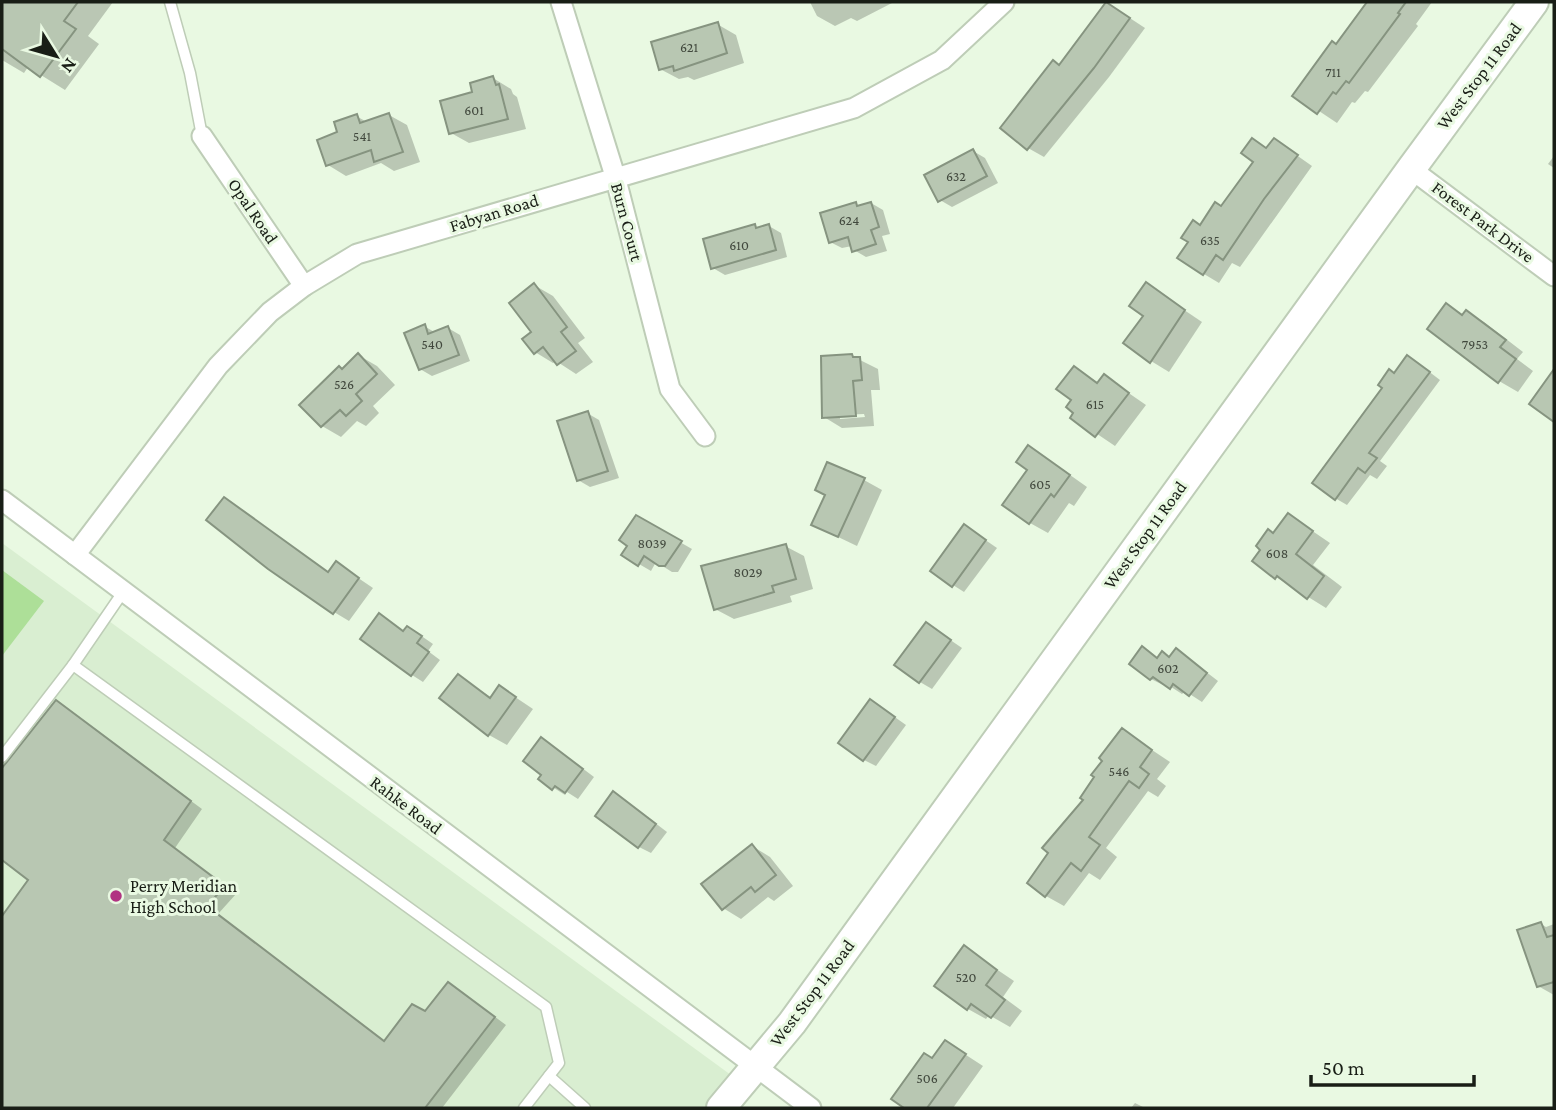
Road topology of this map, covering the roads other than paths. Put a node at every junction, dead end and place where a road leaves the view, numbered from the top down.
1 (170, 2) edge
2 (561, 2) edge
3 (1003, 2) edge
4 (1534, 2) edge
5 (202, 136) joint
6 (1411, 169) junction
7 (615, 176) junction
8 (1554, 276) edge
9 (304, 286) junction
10 (705, 436) dead end
11 (2, 500) edge
12 (75, 555) junction
13 (123, 592) junction
14 (73, 665) junction
15 (2, 757) edge
16 (755, 1067) junction
17 (549, 1076) junction
18 (524, 1108) edge
19 (585, 1108) edge
20 (721, 1108) edge
21 (811, 1108) edge

1 - 5 lane
2 - 7 street, Burn Court
3 - 7 street, Fabyan Road
4 - 6 main road, West Stop 11 Road
5 - 9 street, Opal Road
6 - 8 street, Forest Park Drive
6 - 16 main road, West Stop 11 Road
7 - 9 street, Fabyan Road
7 - 10 street, Burn Court
9 - 12 street, Fabyan Road
11 - 12 street, Rahke Road
12 - 13 street, Rahke Road
13 - 14 lane
13 - 16 street, Rahke Road
14 - 15 lane
14 - 17 lane
16 - 20 main road, West Stop 11 Road
16 - 21 street, Rahke Road
17 - 18 lane
17 - 19 lane

